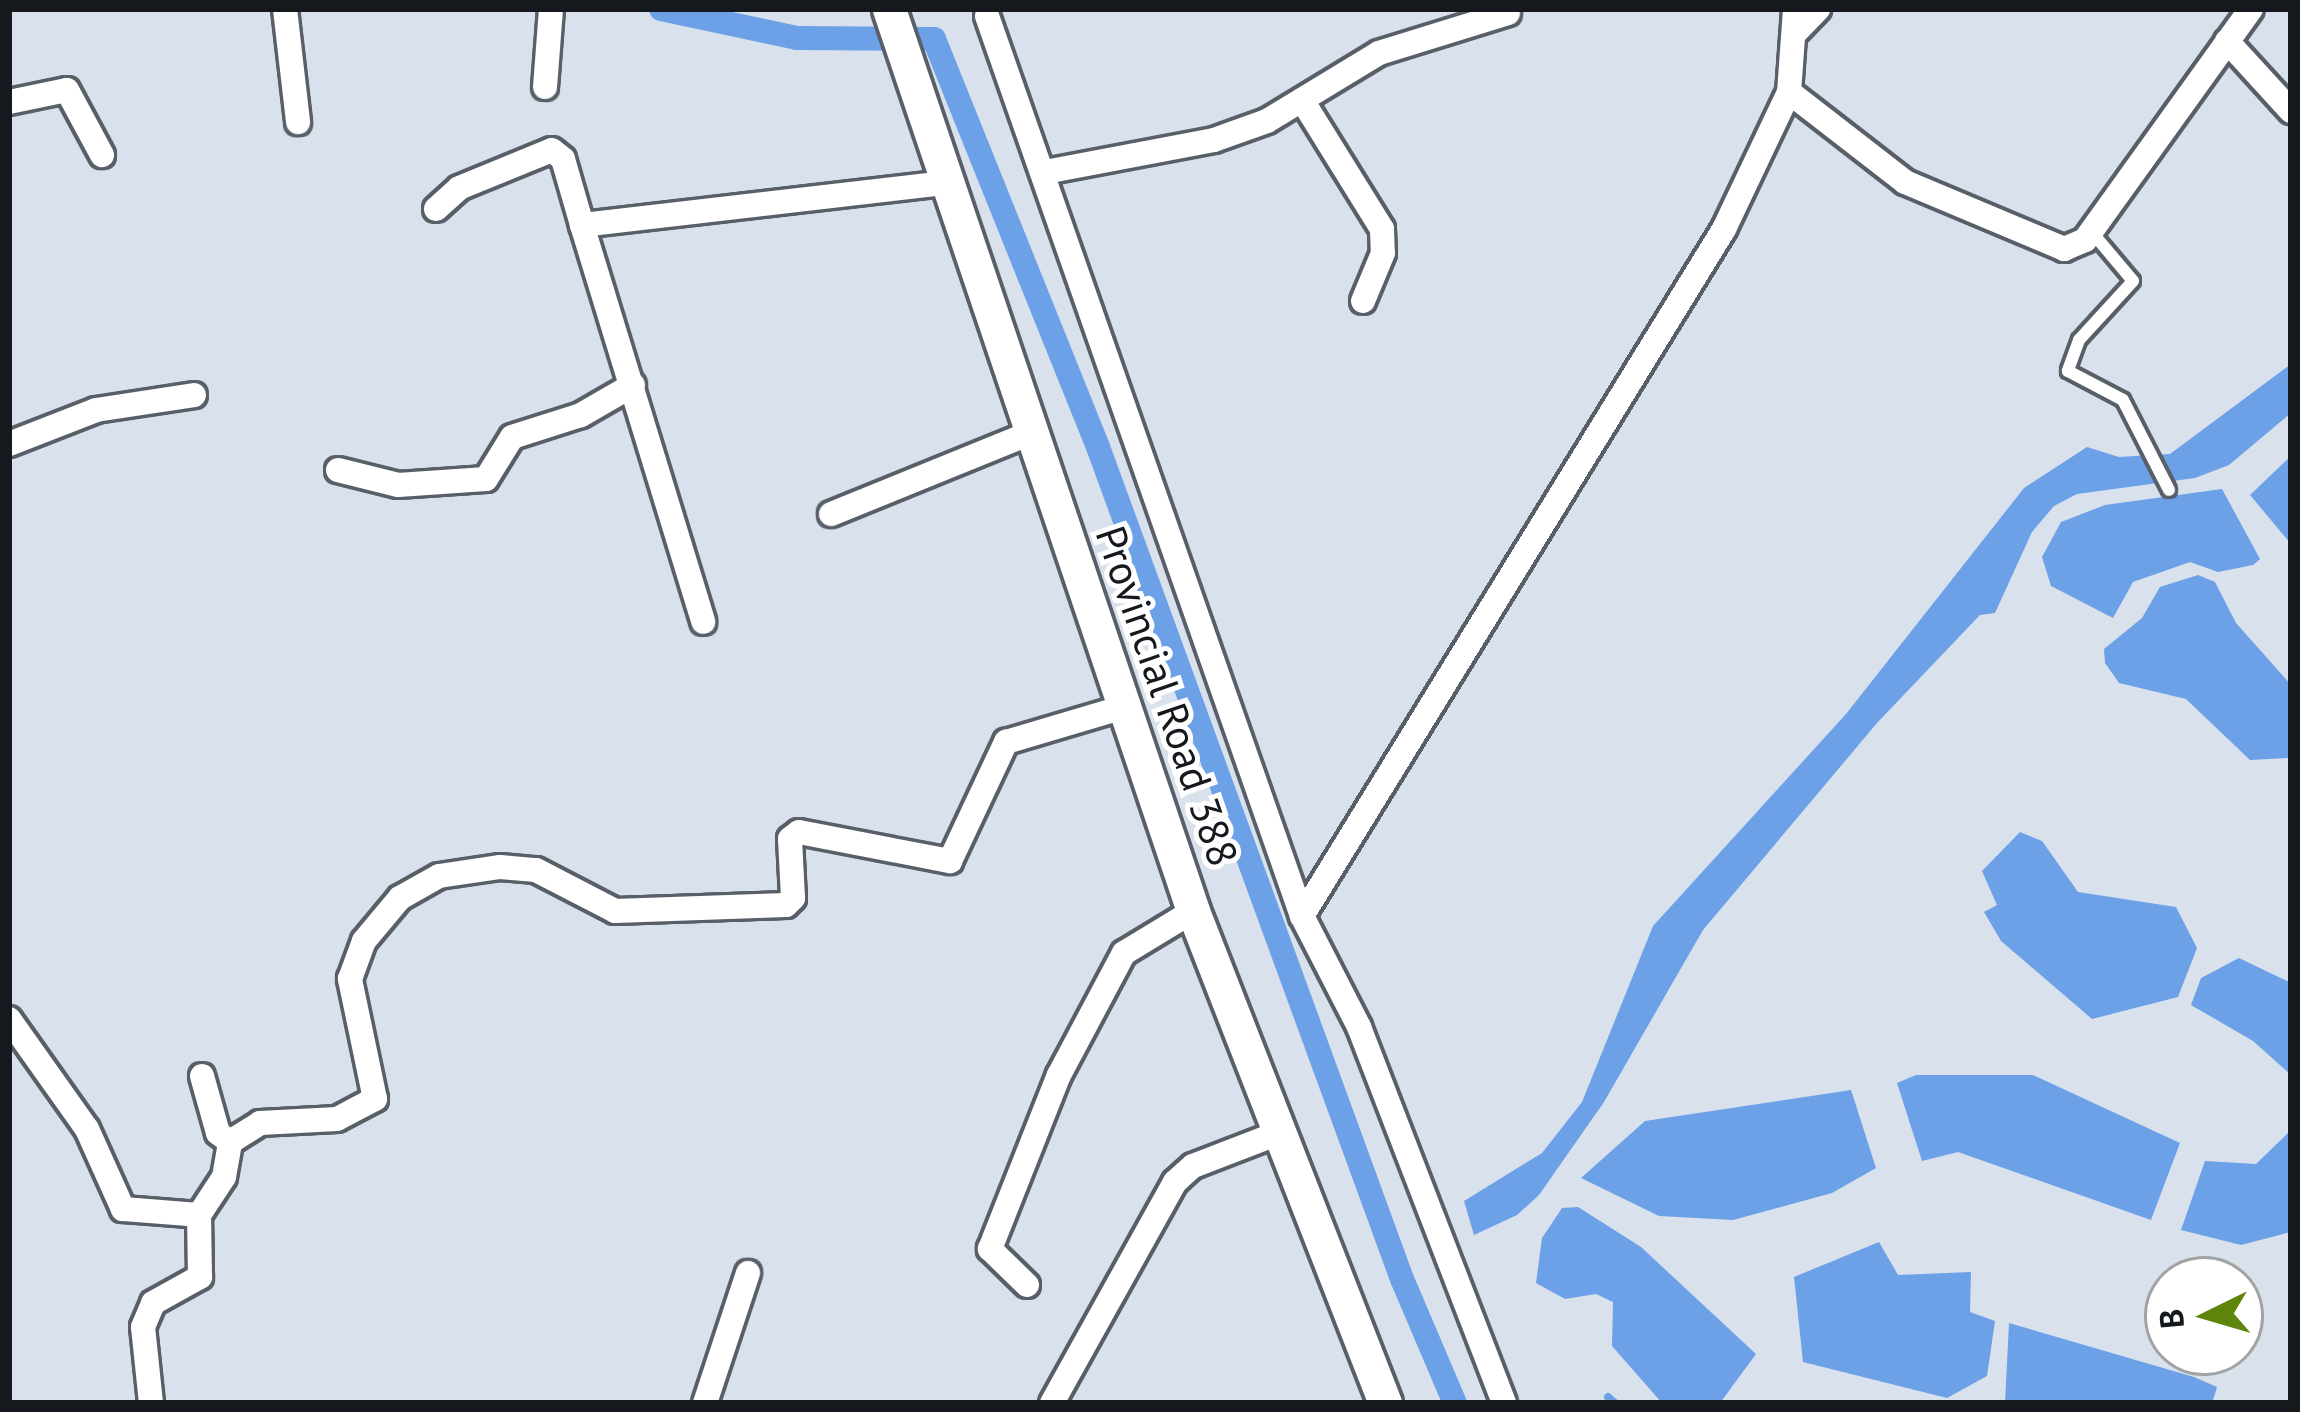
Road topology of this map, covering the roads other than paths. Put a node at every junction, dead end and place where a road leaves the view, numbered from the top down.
1 (285, 9) edge
2 (551, 9) edge
3 (889, 9) edge
4 (1818, 9) edge
5 (2251, 9) edge
6 (990, 11) edge
7 (1508, 13) dead end
8 (1796, 21) edge
9 (2227, 40) junction
10 (545, 86) dead end
11 (1790, 92) junction
12 (1302, 100) junction
13 (9, 102) edge
14 (2291, 112) edge
15 (298, 122) dead end
16 (102, 154) dead end
17 (1045, 172) junction
18 (945, 182) junction
19 (436, 209) dead end
20 (582, 225) junction
21 (2096, 237) dead end
22 (1364, 302) dead end
23 (633, 385) junction
24 (194, 395) dead end
25 (1030, 433) junction
26 (9, 444) edge
27 (338, 470) dead end
28 (2169, 490) dead end
29 (831, 514) dead end
30 (703, 622) dead end
31 (1124, 706) junction
32 (1193, 911) junction
33 (1302, 916) junction
34 (9, 1019) edge
35 (202, 1076) dead end
36 (1276, 1134) junction
37 (230, 1142) junction
38 (199, 1215) junction
39 (748, 1273) dead end
40 (1027, 1285) dead end
41 (151, 1403) edge
42 (705, 1403) edge
43 (1052, 1403) edge
44 (1385, 1403) edge
45 (1504, 1403) edge

1 - 15 street
2 - 10 street
3 - 18 main road, Provincial Road 388
4 - 8 street
5 - 9 street
6 - 17 street
7 - 12 street
8 - 11 street
9 - 11 street
9 - 14 street
11 - 33 street
12 - 17 street
12 - 22 street
13 - 16 street
17 - 33 street
18 - 20 street
18 - 25 main road, Provincial Road 388
19 - 20 street
20 - 23 street
21 - 28 lane
23 - 27 street
23 - 30 street
24 - 26 street
25 - 29 street
25 - 31 main road, Provincial Road 388
31 - 32 main road, Provincial Road 388
31 - 37 street
32 - 36 main road, Provincial Road 388
32 - 40 street
33 - 45 street
34 - 38 street
35 - 37 street
36 - 43 street
36 - 44 main road, Provincial Road 388
37 - 38 street
38 - 41 street
39 - 42 street

